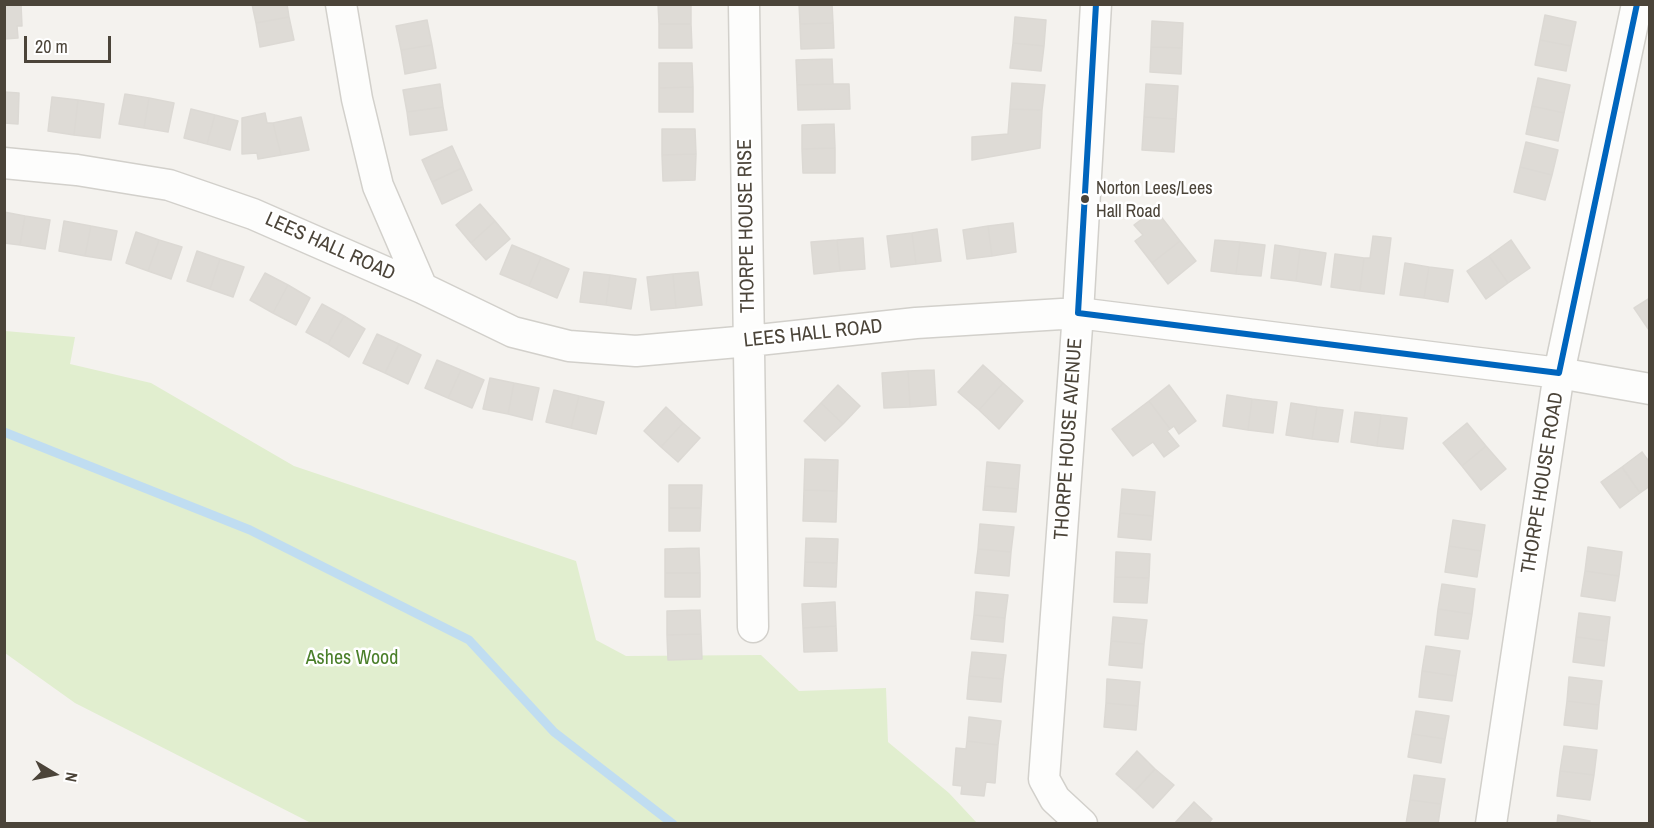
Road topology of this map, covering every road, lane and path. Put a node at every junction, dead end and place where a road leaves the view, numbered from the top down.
1 (341, 4) edge
2 (744, 4) edge
3 (1096, 4) edge
4 (1637, 4) edge
5 (4, 163) edge
6 (422, 288) junction
7 (1078, 313) junction
8 (749, 341) junction
9 (1559, 373) junction
10 (1650, 389) edge
11 (753, 627) dead end
12 (1082, 824) edge
13 (1491, 824) edge

1 - 6 street
2 - 8 street, THORPE HOUSE RISE
3 - 7 street, THORPE HOUSE AVENUE
4 - 9 street, THORPE HOUSE ROAD
5 - 6 street, LEES HALL ROAD
6 - 8 street, LEES HALL ROAD
7 - 8 street, LEES HALL ROAD
7 - 9 street, LEES HALL ROAD
7 - 12 street, THORPE HOUSE AVENUE
8 - 11 street, THORPE HOUSE RISE
9 - 10 street, LEES HALL ROAD
9 - 13 street, THORPE HOUSE ROAD

